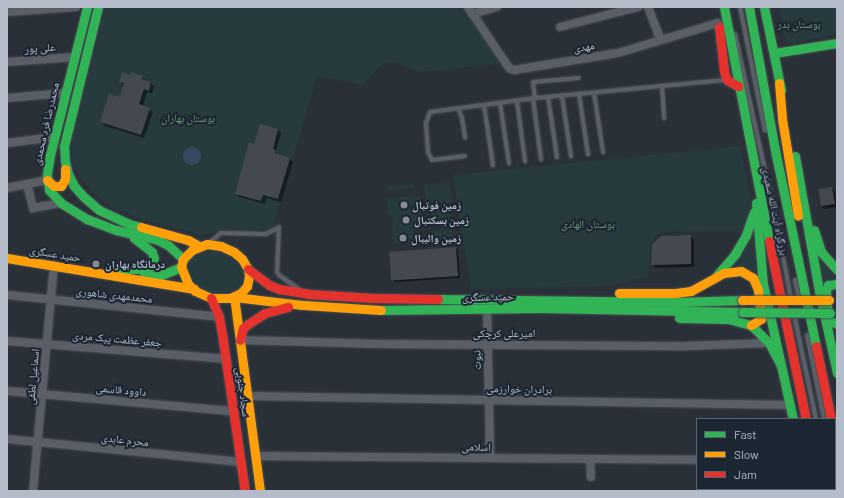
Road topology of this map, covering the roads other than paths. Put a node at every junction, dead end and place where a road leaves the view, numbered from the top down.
1 (76, 7) edge
2 (87, 7) edge
3 (98, 7) edge
4 (497, 7) edge
5 (638, 7) edge
6 (648, 7) edge
7 (740, 7) edge
8 (749, 7) edge
9 (764, 7) edge
10 (721, 8) edge
11 (470, 11) edge
12 (7, 12) edge
13 (718, 22) junction
14 (560, 27) dead end
15 (660, 39) junction
16 (837, 43) edge
17 (774, 54) junction
18 (74, 57) junction
19 (7, 62) edge
20 (579, 78) dead end
21 (727, 80) junction
22 (779, 83) junction
23 (662, 86) junction
24 (738, 86) junction
25 (66, 92) junction
26 (594, 93) junction
27 (579, 94) junction
28 (562, 96) junction
29 (548, 97) junction
30 (7, 98) edge
31 (534, 98) junction
32 (517, 101) junction
33 (500, 103) junction
34 (484, 105) junction
35 (458, 108) junction
36 (664, 118) dead end
37 (55, 137) junction
38 (465, 138) dead end
39 (766, 138) dead end
40 (7, 143) edge
41 (603, 152) dead end
42 (588, 154) dead end
43 (465, 156) dead end
44 (571, 156) dead end
45 (556, 157) dead end
46 (541, 158) dead end
47 (65, 161) junction
48 (525, 161) dead end
49 (509, 162) dead end
50 (493, 165) dead end
51 (47, 180) junction
52 (27, 184) junction
53 (800, 184) junction
54 (7, 188) edge
55 (61, 203) junction
56 (127, 233) junction
57 (203, 245) junction
58 (7, 252) edge
59 (7, 258) edge
60 (799, 262) junction
61 (182, 263) junction
62 (54, 265) junction
63 (118, 269) junction
64 (248, 269) junction
65 (837, 270) edge
66 (794, 276) dead end
67 (711, 281) junction
68 (837, 284) edge
69 (194, 289) junction
70 (309, 294) junction
71 (7, 295) edge
72 (234, 297) junction
73 (211, 298) junction
74 (483, 298) junction
75 (51, 299) junction
76 (833, 300) edge
77 (303, 305) junction
78 (490, 309) junction
79 (834, 313) edge
80 (219, 317) junction
81 (804, 321) dead end
82 (837, 324) edge
83 (751, 325) junction
84 (805, 328) dead end
85 (240, 340) junction
86 (7, 341) edge
87 (769, 343) junction
88 (47, 344) junction
89 (488, 344) junction
90 (226, 360) junction
91 (781, 366) junction
92 (837, 374) edge
93 (7, 391) edge
94 (42, 394) junction
95 (247, 396) junction
96 (489, 399) junction
97 (791, 405) junction
98 (233, 410) junction
99 (793, 418) edge
100 (806, 418) edge
101 (816, 418) edge
102 (824, 418) edge
103 (831, 418) edge
104 (7, 439) edge
105 (38, 443) junction
106 (255, 456) junction
107 (490, 458) junction
108 (590, 459) junction
109 (696, 460) edge
110 (241, 462) junction
111 (591, 477) dead end
112 (33, 491) edge
113 (245, 491) edge
114 (260, 491) edge

1 - 12 street
2 - 18 main road, محمدرضا فرد محمدی
3 - 47 main road, محمدرضا فرد محمدی
4 - 11 street
5 - 14 street
6 - 15 street
7 - 39 lane
8 - 60 main road, بزرگراه آیت الله سعیدی
9 - 17 main road
10 - 13 main road
10 - 24 main road, بزرگراه آیت الله سعیدی
10 - 101 lane
11 - 15 street, مهدی
13 - 15 street, مهدی
13 - 21 main road
16 - 17 main road
17 - 22 main road
18 - 19 street, علی پور
18 - 25 main road, محمدرضا فرد محمدی
20 - 31 lane
21 - 23 lane
21 - 24 main road
22 - 53 main road
22 - 60 main road
23 - 26 lane
23 - 36 lane
24 - 100 main road, بزرگراه آیت الله سعیدی
25 - 30 street
25 - 37 main road, محمدرضا فرد محمدی
26 - 27 lane
26 - 41 lane
27 - 28 lane
27 - 42 lane
28 - 29 lane
28 - 44 lane
29 - 31 lane
29 - 45 lane
31 - 32 lane
31 - 46 lane
32 - 33 lane
32 - 48 lane
33 - 34 lane
33 - 49 lane
34 - 35 lane
34 - 50 lane
35 - 38 lane
35 - 43 lane
37 - 40 street
37 - 51 main road, محمدرضا فرد محمدی
47 - 51 main road
47 - 57 main road, محمدرضا فرد محمدی
51 - 52 street
51 - 55 main road, محمدرضا فرد محمدی
52 - 54 street
52 - 55 street
53 - 65 main road
53 - 92 main road
55 - 56 main road, محمدرضا فرد محمدی
56 - 61 main road, محمدرضا فرد محمدی
56 - 63 main road
57 - 61 main road
57 - 64 main road
57 - 70 lane
58 - 63 main road, حمید عسگری
59 - 62 main road, حمید عسگری
60 - 103 main road, بزرگراه آیت الله سعیدی
61 - 63 main road, حمید عسگری
61 - 69 main road
62 - 69 main road, حمید عسگری
62 - 75 street, اسماعیل لطفی
64 - 70 main road, حمید عسگری
64 - 72 main road
66 - 81 lane
67 - 74 main road
67 - 83 main road
67 - 91 main road
68 - 82 main road
69 - 73 main road
70 - 74 main road, حمید عسگری
71 - 75 street, محمدمهدی شاهوری
72 - 73 main road
72 - 77 main road, حمید عسگری
72 - 85 main road, سجاد جنوبی
73 - 80 main road, سجاد جنوبی
74 - 76 main road, حمید عسگری, bridge
75 - 80 street, محمدمهدی شاهوری
75 - 88 street, اسماعیل لطفی
77 - 78 main road, حمید عسگری
77 - 85 main road
78 - 79 main road, حمید عسگری, bridge
78 - 83 main road
78 - 89 street, نبوت
80 - 90 main road, سجاد جنوبی
83 - 87 main road
84 - 102 lane
85 - 89 street, امیرعلی کرچکی
85 - 95 main road, سجاد جنوبی
86 - 88 street, جعفر عظمت پیک مردی
87 - 89 street, امیرعلی کرچکی
87 - 91 main road
88 - 90 street, جعفر عظمت پیک مردی
88 - 94 street, اسماعیل لطفی
89 - 96 street, نبوت
90 - 98 main road, سجاد جنوبی
91 - 97 main road
93 - 94 street, داوود قاسمی
94 - 98 street, داوود قاسمی
94 - 105 street, اسماعیل لطفی
95 - 96 street, برادران خوارزمی
95 - 106 main road, سجاد جنوبی
96 - 97 street, برادران خوارزمی
96 - 107 street, نبوت
97 - 99 main road
98 - 110 main road, سجاد جنوبی
104 - 105 street, محرم عابدی
105 - 110 street, محرم عابدی
105 - 112 street, اسماعیل لطفی
106 - 107 street, اسلامی
106 - 114 main road, سجاد جنوبی
107 - 108 street, اسلامی
108 - 109 street, اسلامی
108 - 111 street
110 - 113 main road, سجاد جنوبی

